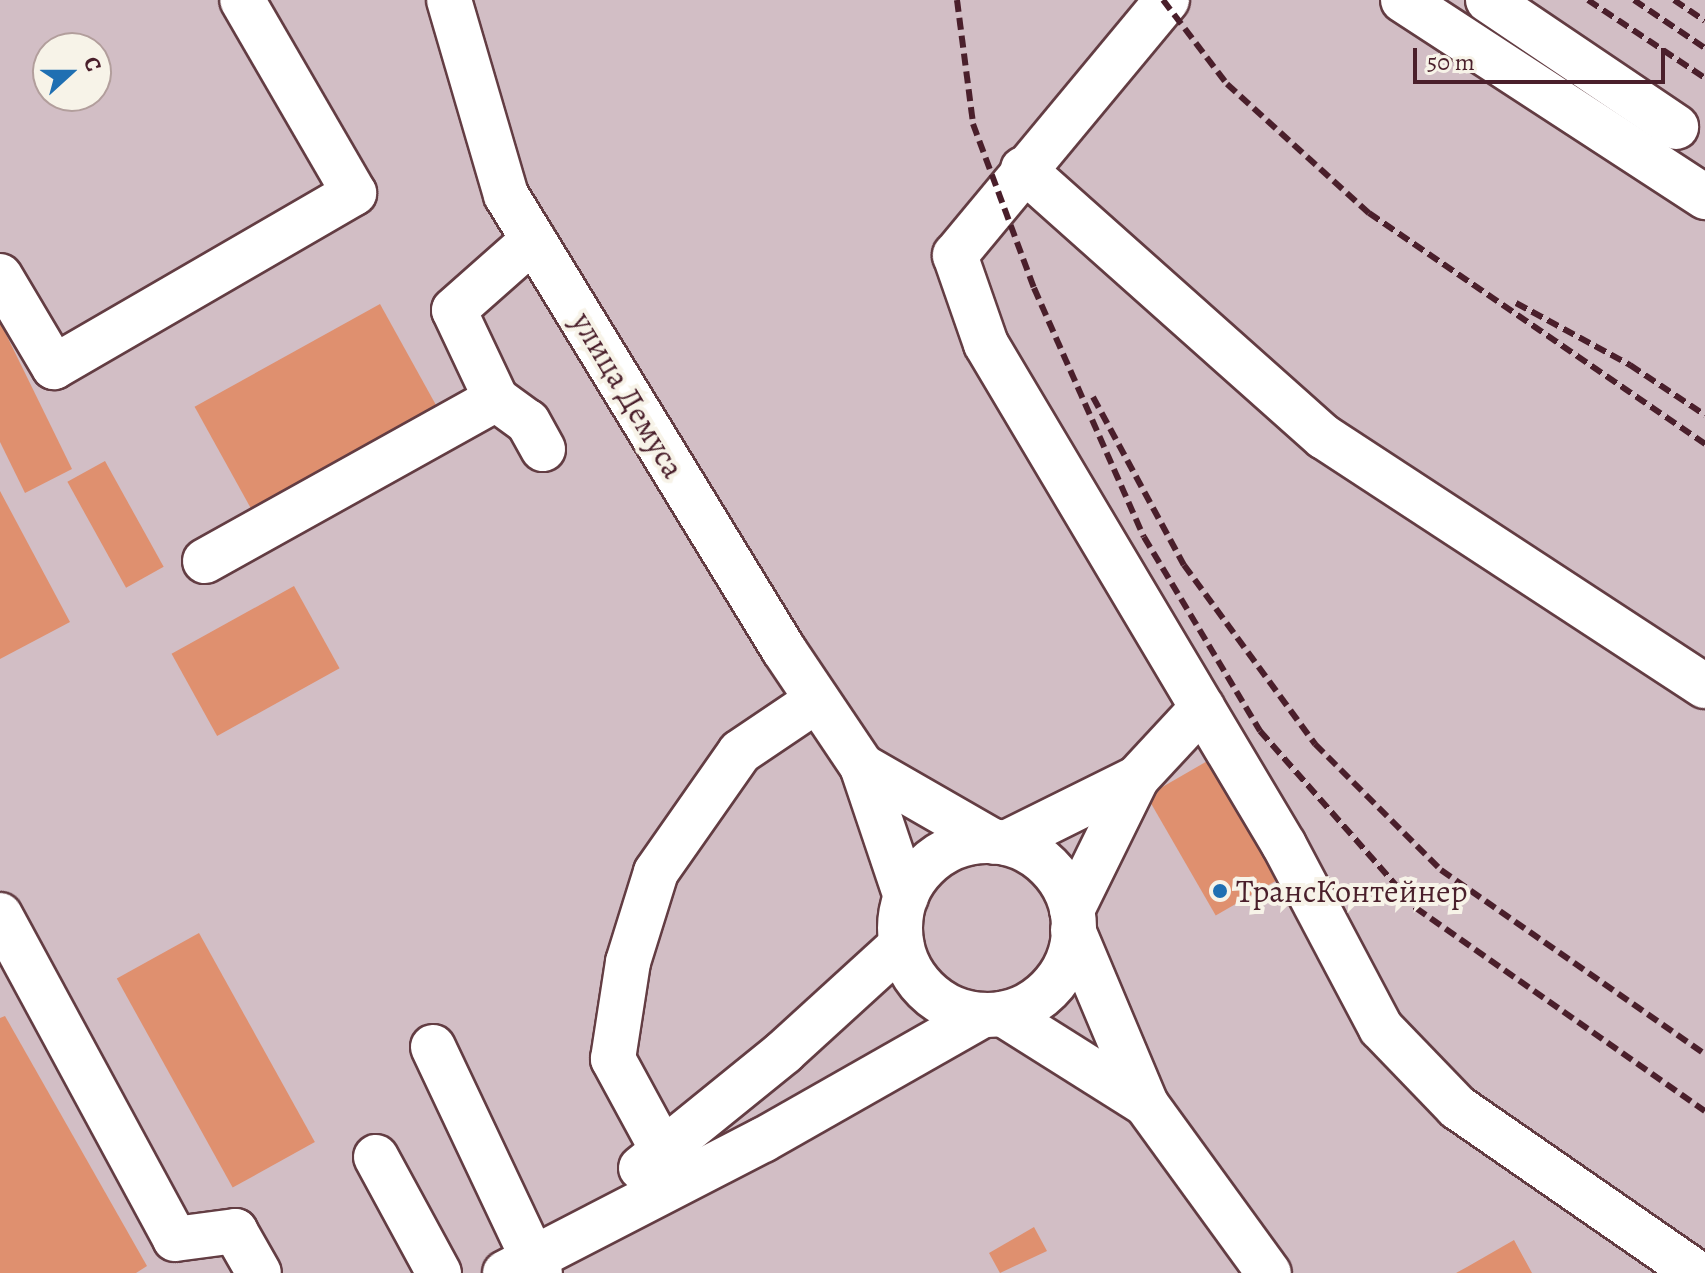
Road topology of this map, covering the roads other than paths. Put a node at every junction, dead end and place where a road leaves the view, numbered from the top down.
1 (242, 0) edge
2 (449, 0) edge
3 (1167, 0) edge
4 (1403, 0) edge
5 (1488, 0) edge
6 (1676, 127) dead end
7 (1023, 169) junction
8 (1705, 197) edge
9 (533, 240) junction
10 (0, 276) edge
11 (496, 399) junction
12 (543, 449) dead end
13 (205, 561) dead end
14 (1705, 686) edge
15 (817, 700) junction
16 (1202, 708) junction
17 (862, 766) junction
18 (1137, 778) junction
19 (1000, 843) junction
20 (906, 897) junction
21 (0, 915) edge
22 (1073, 920) junction
23 (901, 945) junction
24 (993, 1015) junction
25 (433, 1047) dead end
26 (1146, 1104) junction
27 (663, 1151) junction
28 (376, 1157) dead end
29 (525, 1268) edge
30 (259, 1273) edge
31 (439, 1273) edge
32 (1269, 1273) edge
33 (1697, 1273) edge

1 - 10 street
2 - 9 street, улица Демуса
3 - 7 street
4 - 8 street
5 - 6 street
7 - 14 street
7 - 16 street
9 - 11 street
9 - 15 street, улица Демуса
11 - 12 street
11 - 13 street
15 - 17 street, улица Демуса
15 - 27 street
16 - 18 street
16 - 33 street
17 - 19 street
17 - 20 street
18 - 19 street
18 - 22 street
19 - 20 street
19 - 22 street
20 - 23 street
21 - 30 street
22 - 24 street
22 - 26 street
23 - 24 street
23 - 27 street
24 - 26 street
24 - 29 street
25 - 29 street
26 - 32 street
27 - 29 street
28 - 31 street

